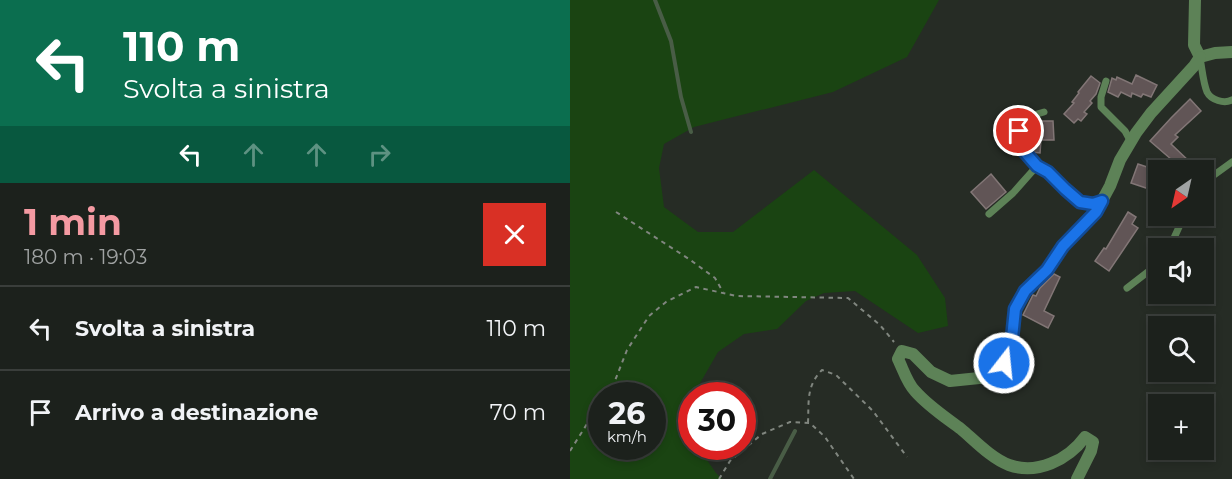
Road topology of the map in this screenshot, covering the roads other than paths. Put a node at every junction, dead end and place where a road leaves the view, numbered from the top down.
1 (1195, 0) edge
2 (1232, 52) edge
3 (1200, 57) junction
4 (1106, 81) dead end
5 (1232, 100) edge
6 (1044, 112) dead end
7 (1131, 142) junction
8 (1232, 162) edge
9 (1037, 166) junction
10 (1214, 175) edge
11 (1102, 201) junction
12 (989, 214) dead end
13 (1148, 272) edge
14 (1126, 288) dead end
15 (1077, 479) edge

1 - 3 street
2 - 3 street
3 - 5 lane
3 - 7 street
4 - 7 lane
6 - 9 lane
7 - 11 street
8 - 10 lane
9 - 11 lane
9 - 12 lane
11 - 15 street
13 - 14 lane

